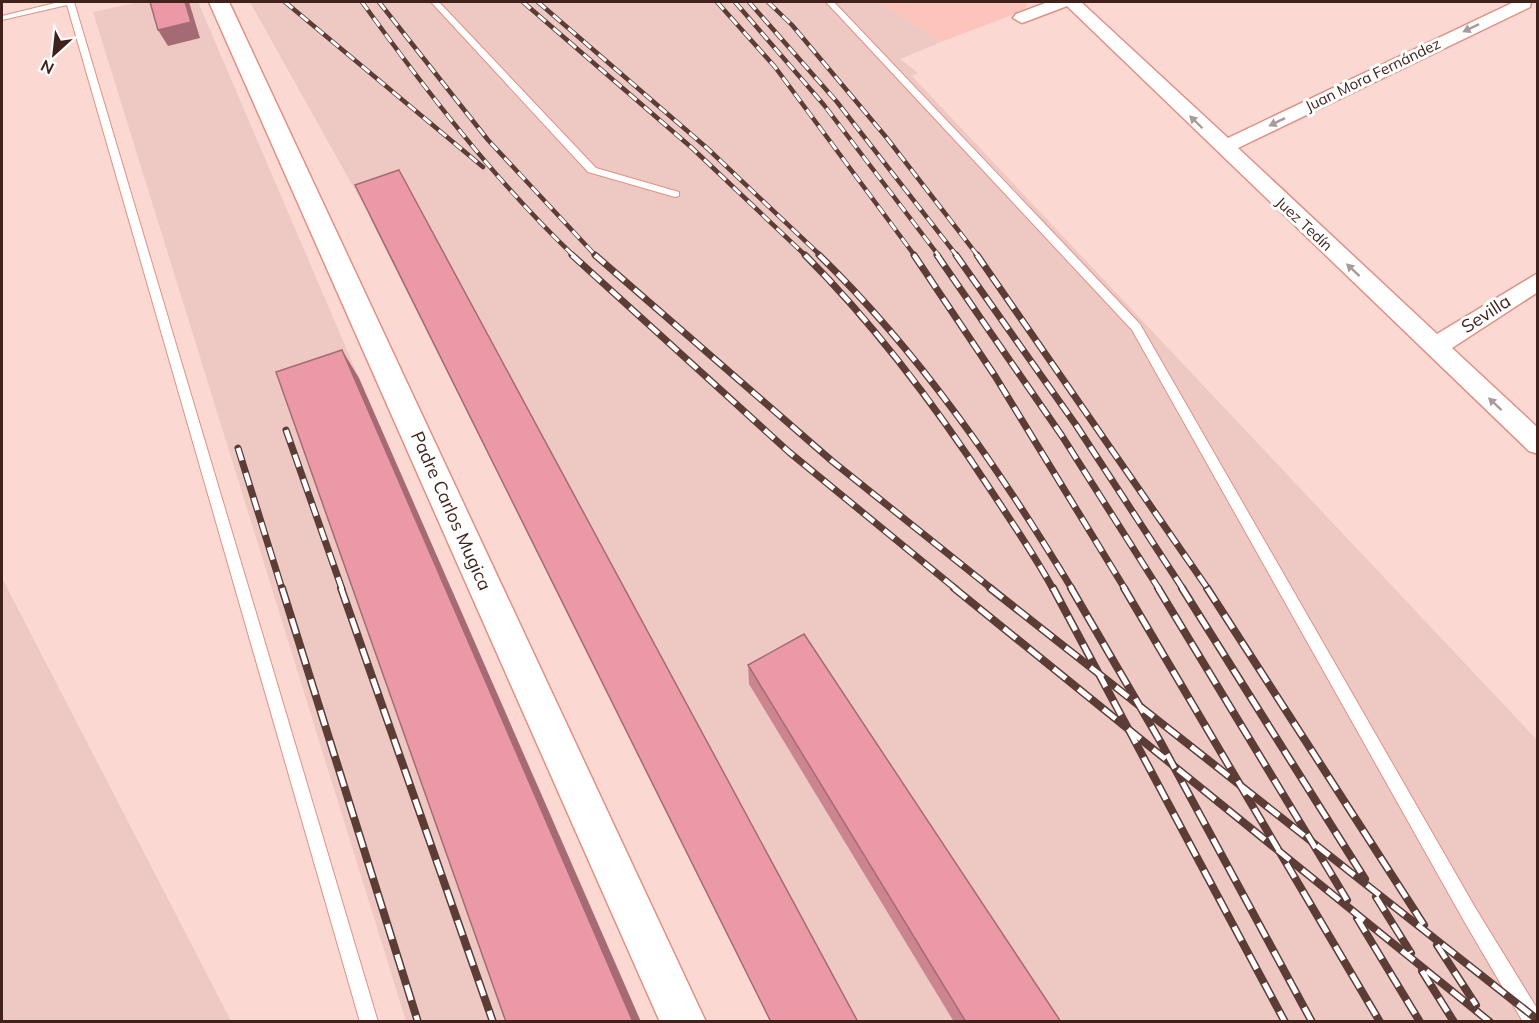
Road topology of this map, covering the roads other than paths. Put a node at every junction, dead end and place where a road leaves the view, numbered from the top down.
1 (68, 2) edge
2 (219, 2) edge
3 (435, 2) edge
4 (830, 2) edge
5 (1062, 2) edge
6 (1072, 2) edge
7 (1528, 5) edge
8 (2, 18) edge
9 (1022, 18) dead end
10 (1223, 148) junction
11 (675, 194) dead end
12 (1538, 281) edge
13 (1435, 347) junction
14 (1538, 444) edge
15 (369, 1022) edge
16 (683, 1022) edge
17 (1534, 1022) edge

1 - 8 lane
1 - 15 lane
2 - 16 street, Padre Carlos Mugica
3 - 11 lane
4 - 17 lane
5 - 9 street
10 -> 6 street, Juez Tedín
7 -> 10 street, Juan Mora Fernández
13 -> 10 street, Juez Tedín
12 - 13 street, Sevilla
14 -> 13 street, Juez Tedín

